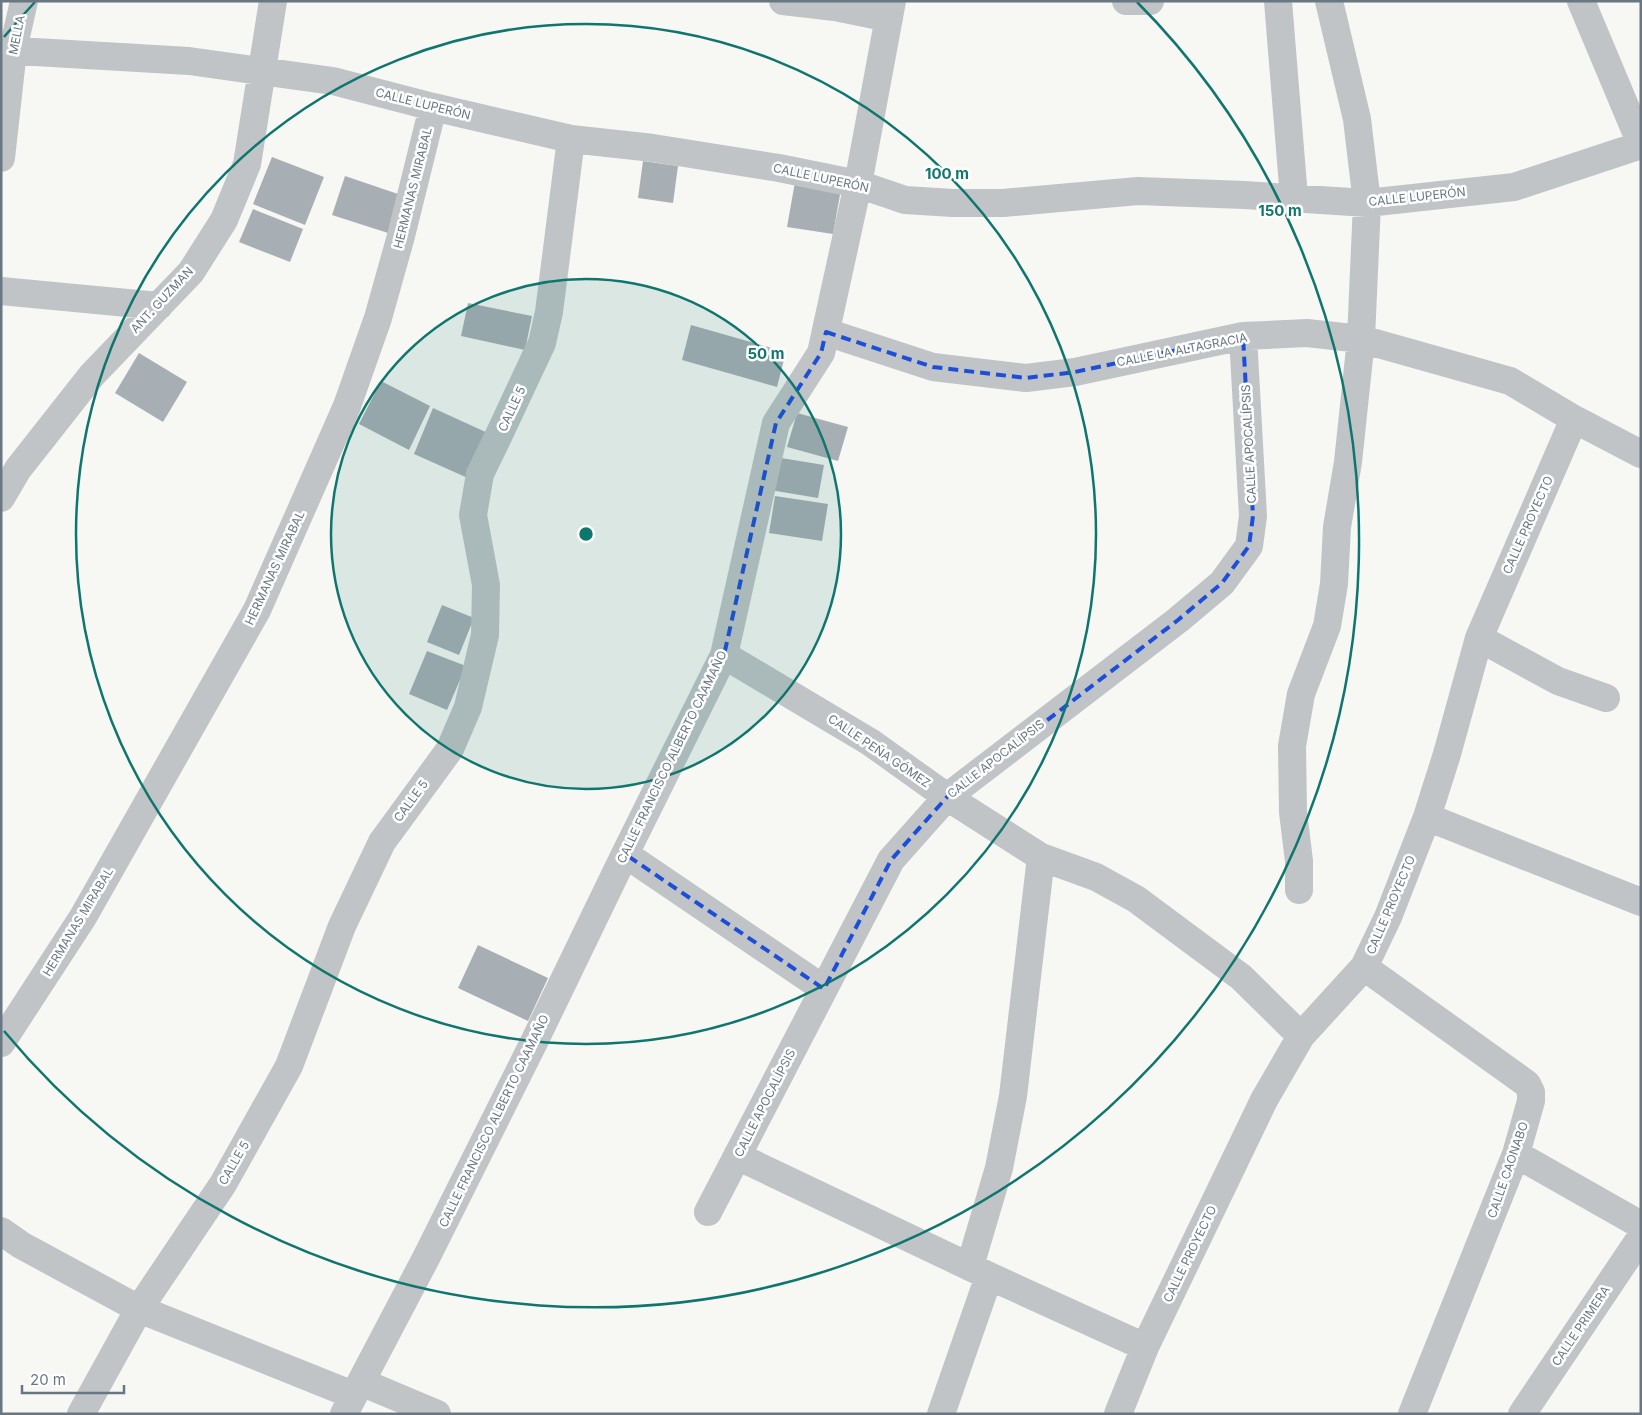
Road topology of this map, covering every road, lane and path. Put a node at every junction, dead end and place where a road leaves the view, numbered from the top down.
1 (24, 1) edge
2 (273, 1) edge
3 (783, 1) edge
4 (1126, 1) edge
5 (1150, 1) edge
6 (1278, 1) edge
7 (1330, 1) edge
8 (1581, 1) edge
9 (891, 10) edge
10 (7, 50) edge
11 (262, 72) junction
12 (433, 107) junction
13 (571, 139) junction
14 (1641, 145) edge
15 (1, 158) edge
16 (858, 184) junction
17 (1294, 198) junction
18 (1367, 203) junction
19 (1, 291) edge
20 (159, 306) junction
21 (826, 332) junction
22 (1243, 336) junction
23 (1361, 339) junction
24 (1574, 419) junction
25 (1641, 454) edge
26 (10, 468) edge
27 (1, 498) edge
28 (1479, 638) junction
29 (724, 655) junction
30 (1606, 698) dead end
31 (947, 797) junction
32 (1428, 817) junction
33 (625, 854) junction
34 (1041, 857) junction
35 (1299, 890) dead end
36 (1641, 902) edge
37 (1364, 967) junction
38 (824, 989) junction
39 (1301, 1036) junction
40 (1, 1043) edge
41 (1516, 1154) junction
42 (737, 1156) junction
43 (708, 1212) dead end
44 (1641, 1225) edge
45 (1, 1232) edge
46 (1641, 1237) edge
47 (980, 1271) junction
48 (139, 1309) junction
49 (1145, 1347) junction
50 (353, 1397) edge
51 (81, 1414) edge
52 (437, 1414) edge
53 (941, 1414) edge
54 (1118, 1414) edge
55 (1412, 1414) edge
56 (1522, 1414) edge

1 - 10 street, MELLA
2 - 11 street, ANT. GUZMAN
3 - 9 street
4 - 5 street
6 - 17 street
7 - 18 street
8 - 14 street
9 - 16 street, CALLE FRANCISCO ALBERTO CAAMAÑO
10 - 11 street, CALLE LUPERÓN
10 - 15 street, MELLA
11 - 12 street, CALLE LUPERÓN
11 - 20 street, ANT. GUZMAN
12 - 13 street, CALLE LUPERÓN
12 - 40 street, HERMANAS MIRABAL
13 - 16 street, CALLE LUPERÓN
13 - 48 street, CALLE 5
14 - 18 street, CALLE LUPERÓN
16 - 17 street, CALLE LUPERÓN
16 - 21 street, CALLE FRANCISCO ALBERTO CAAMAÑO
17 - 18 street, CALLE LUPERÓN
18 - 23 street
19 - 20 street
20 - 26 street, ANT. GUZMAN
21 - 22 street, CALLE LA ALTAGRACIA
21 - 29 street, CALLE FRANCISCO ALBERTO CAAMAÑO
22 - 23 street, CALLE LA ALTAGRACIA
22 - 31 street, CALLE APOCALÍPSIS
23 - 24 street, CALLE LA ALTAGRACIA
23 - 35 street
24 - 25 street, CALLE LA ALTAGRACIA
24 - 28 street, CALLE PROYECTO
26 - 27 street, ANT. GUZMAN
28 - 30 street
28 - 32 street, CALLE PROYECTO
29 - 31 street, CALLE PEÑA GÓMEZ
29 - 33 street, CALLE FRANCISCO ALBERTO CAAMAÑO
31 - 34 street, CALLE PEÑA GÓMEZ
31 - 38 street, CALLE APOCALÍPSIS
32 - 36 street
32 - 37 street, CALLE PROYECTO
33 - 38 street
33 - 50 street, CALLE FRANCISCO ALBERTO CAAMAÑO
34 - 39 street, CALLE PEÑA GÓMEZ
34 - 47 street
37 - 39 street, CALLE PROYECTO
37 - 41 street, CALLE CAONABO
38 - 42 street, CALLE APOCALÍPSIS
39 - 49 street, CALLE PROYECTO
41 - 44 street
41 - 55 street, CALLE CAONABO
42 - 43 street, CALLE APOCALÍPSIS
42 - 47 street
45 - 48 street
46 - 56 street, CALLE PRIMERA
47 - 49 street
47 - 53 street
48 - 50 street
48 - 51 street, CALLE 5
49 - 54 street, CALLE PROYECTO
50 - 52 street

